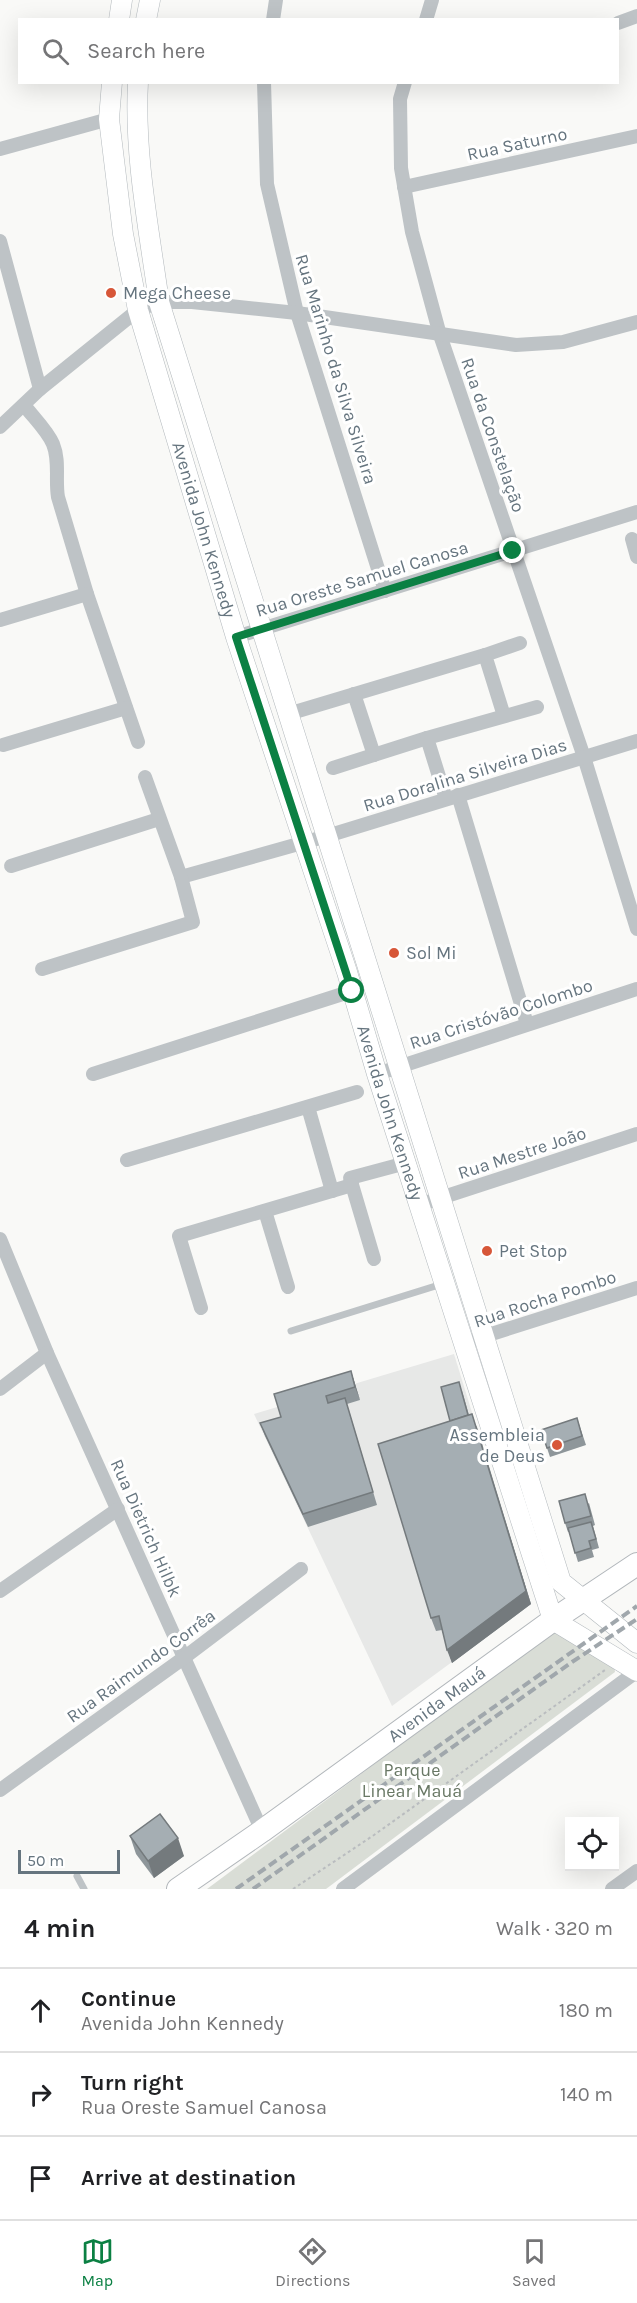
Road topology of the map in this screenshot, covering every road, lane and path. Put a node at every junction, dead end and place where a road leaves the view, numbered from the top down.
1 (122, 0) edge
2 (150, 0) edge
3 (276, 0) edge
4 (432, 0) edge
5 (637, 16) edge
6 (119, 18) edge
7 (146, 18) edge
8 (273, 18) edge
9 (427, 18) edge
10 (619, 23) edge
11 (112, 84) edge
12 (138, 84) edge
13 (264, 84) edge
14 (404, 84) edge
15 (109, 119) junction
16 (637, 136) edge
17 (0, 148) edge
18 (404, 187) junction
19 (0, 241) edge
20 (159, 302) junction
21 (138, 310) junction
22 (297, 313) junction
23 (637, 322) edge
24 (440, 335) junction
25 (40, 389) junction
26 (24, 405) junction
27 (0, 427) edge
28 (637, 512) edge
29 (632, 539) dead end
30 (513, 551) junction
31 (637, 557) edge
32 (385, 591) junction
33 (87, 594) junction
34 (0, 620) edge
35 (260, 628) junction
36 (236, 637) junction
37 (520, 643) dead end
38 (485, 655) junction
39 (354, 694) junction
40 (537, 707) dead end
41 (126, 708) junction
42 (288, 714) junction
43 (504, 716) junction
44 (427, 738) junction
45 (637, 741) edge
46 (138, 742) dead end
47 (3, 745) dead end
48 (374, 755) junction
49 (584, 757) junction
50 (333, 768) dead end
51 (145, 777) dead end
52 (452, 797) junction
53 (159, 819) junction
54 (327, 836) junction
55 (303, 843) junction
56 (11, 866) dead end
57 (181, 877) junction
58 (637, 929) edge
59 (42, 969) dead end
60 (637, 990) edge
61 (352, 991) junction
62 (527, 1024) junction
63 (399, 1067) junction
64 (93, 1074) dead end
65 (377, 1074) junction
66 (357, 1092) dead end
67 (308, 1107) junction
68 (637, 1134) edge
69 (127, 1160) dead end
70 (406, 1163) junction
71 (352, 1185) junction
72 (332, 1191) junction
73 (441, 1199) junction
74 (419, 1206) junction
75 (265, 1211) junction
76 (0, 1239) edge
77 (374, 1259) dead end
78 (444, 1284) junction
79 (288, 1287) dead end
80 (636, 1293) edge
81 (201, 1308) dead end
82 (291, 1331) dead end
83 (484, 1337) junction
84 (463, 1343) junction
85 (46, 1353) junction
86 (0, 1389) edge
87 (118, 1509) junction
88 (637, 1564) edge
89 (301, 1569) dead end
90 (0, 1591) edge
91 (583, 1599) junction
92 (553, 1620) junction
93 (637, 1643) edge
94 (185, 1657) junction
95 (618, 1661) junction
96 (637, 1672) edge
97 (0, 1790) edge
98 (262, 1831) junction
99 (637, 1871) edge
100 (77, 1876) dead end
101 (84, 1889) edge
102 (178, 1889) edge
103 (293, 1889) edge
104 (343, 1889) edge
105 (612, 1889) edge

1 - 6 main road
2 - 7 main road
3 - 8 street
4 - 9 street
5 - 10 street
11 - 15 main road, Avenida John Kennedy
12 - 20 main road, Avenida John Kennedy
13 - 22 street, Rua Marinho da Silva Silveira
14 - 18 street, Rua da Constelação
15 - 17 street
15 - 21 main road, Avenida John Kennedy
16 - 18 street, Rua Saturno
18 - 24 street, Rua da Constelação
19 - 25 street
20 - 21 street
20 - 22 street
20 - 35 main road, Avenida John Kennedy
21 - 25 street
21 - 36 main road, Avenida John Kennedy
22 - 24 street
22 - 32 street, Rua Marinho da Silva Silveira
23 - 24 street
24 - 30 street, Rua da Constelação
25 - 26 street
26 - 27 street
26 - 33 street
28 - 30 street, Rua Oreste Samuel Canosa
29 - 31 street
30 - 32 street, Rua Oreste Samuel Canosa
30 - 49 street, Rua da Constelação
32 - 35 street, Rua Oreste Samuel Canosa
33 - 34 street
33 - 41 street
35 - 36 street, Rua Oreste Samuel Canosa
35 - 42 main road, Avenida John Kennedy
36 - 55 main road, Avenida John Kennedy
37 - 38 street
38 - 39 street
38 - 43 street
39 - 42 street
39 - 48 street
40 - 43 street
41 - 46 street
41 - 47 street
42 - 54 main road, Avenida John Kennedy
43 - 44 street
44 - 48 street
44 - 52 street
45 - 49 street, Rua Doralina Silveira Dias
48 - 50 street
49 - 52 street, Rua Doralina Silveira Dias
49 - 58 street, Rua da Constelação
51 - 53 street
52 - 54 street, Rua Doralina Silveira Dias
52 - 62 street
53 - 56 street
53 - 57 street
54 - 55 street, Rua Doralina Silveira Dias
54 - 63 main road, Avenida John Kennedy
55 - 57 street, Rua Doralina Silveira Dias
55 - 61 main road, Avenida John Kennedy
57 - 59 street
60 - 62 street, Rua Cristóvão Colombo
61 - 64 street
61 - 65 main road, Avenida John Kennedy
62 - 63 street, Rua Cristóvão Colombo
63 - 65 street, Rua Cristóvão Colombo
63 - 73 main road, Avenida John Kennedy
65 - 70 main road, Avenida John Kennedy
66 - 67 street
67 - 69 street
67 - 72 street
68 - 73 street, Rua Mestre João
70 - 71 street
70 - 74 main road, Avenida John Kennedy
71 - 72 street
71 - 77 street
72 - 75 street
73 - 74 street, Rua Mestre João
73 - 83 main road, Avenida John Kennedy
74 - 78 main road, Avenida John Kennedy
75 - 79 street
75 - 81 street
76 - 85 street, Rua Dietrich Hilbk
78 - 82 lane
78 - 84 main road, Avenida John Kennedy
80 - 83 street, Rua Rocha Pombo
83 - 84 street, Rua Rocha Pombo
83 - 91 main road, Avenida John Kennedy
84 - 92 main road, Avenida John Kennedy
85 - 86 street
85 - 87 street, Rua Dietrich Hilbk
87 - 90 street
87 - 94 street, Rua Dietrich Hilbk
88 - 91 main road, Avenida Mauá
89 - 94 street, Rua Raimundo Corrêa
91 - 92 main road, Avenida Mauá
91 - 93 main road, Avenida John Kennedy
92 - 95 main road
92 - 98 main road, Avenida Mauá
94 - 97 street, Rua Raimundo Corrêa
94 - 98 street, Rua Dietrich Hilbk
95 - 96 main road
95 - 103 path
96 - 104 street
98 - 102 main road, Avenida Mauá
99 - 105 street
100 - 101 lane

